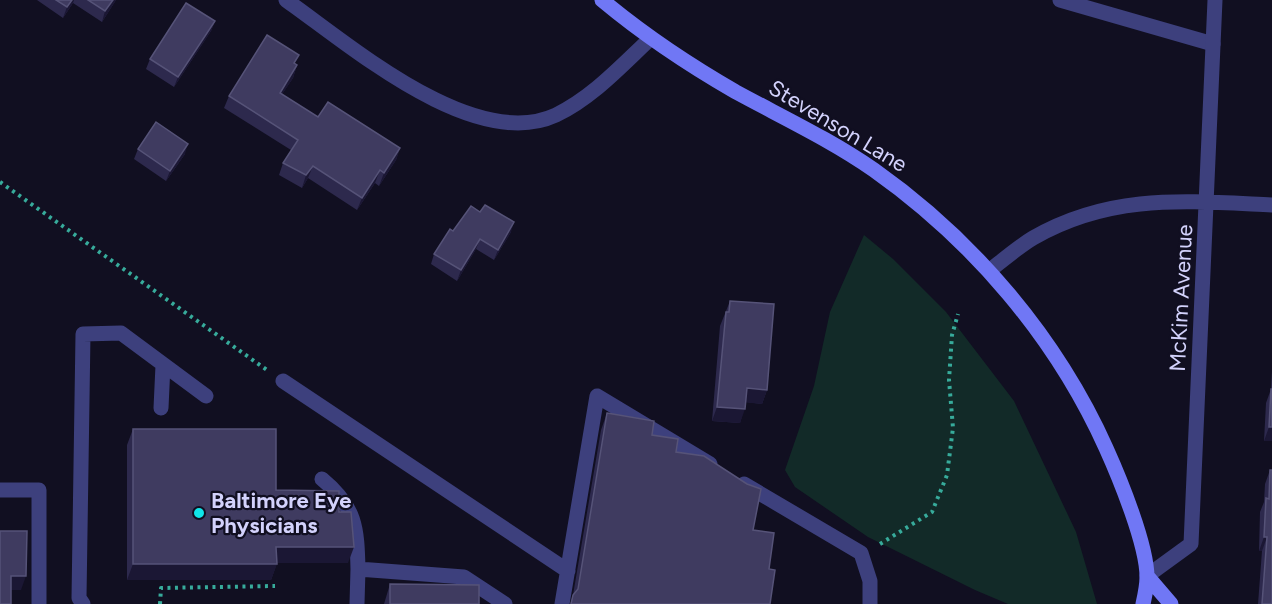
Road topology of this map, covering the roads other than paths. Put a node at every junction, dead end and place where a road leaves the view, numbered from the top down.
1 (286, 0) edge
2 (602, 0) edge
3 (1060, 0) edge
4 (1215, 0) edge
5 (651, 38) junction
6 (1213, 44) junction
7 (1208, 201) junction
8 (1272, 205) edge
9 (989, 271) junction
10 (163, 364) junction
11 (283, 381) road end
12 (206, 396) dead end
13 (161, 408) dead end
14 (322, 479) dead end
15 (0, 490) edge
16 (358, 569) junction
17 (568, 571) junction
18 (1147, 576) junction
19 (39, 604) edge
20 (83, 604) edge
21 (357, 604) edge
22 (505, 604) edge
23 (562, 604) edge
24 (870, 604) edge
25 (1143, 604) edge
26 (1171, 604) edge

1 - 5 street
2 - 5 street, Stevenson Lane
3 - 6 street
4 - 6 street, McKim Avenue
5 - 9 street, Stevenson Lane
6 - 7 street, McKim Avenue
7 - 8 street
7 - 9 street
7 - 18 street, McKim Avenue
9 - 18 street, Stevenson Lane
10 - 12 street
10 - 13 street
10 - 20 street
11 - 17 street
14 - 16 street
15 - 19 street
16 - 21 street
16 - 22 street
17 - 23 street
17 - 24 street
18 - 25 street, Stevenson Lane
18 - 26 street, Stevenson Lane

